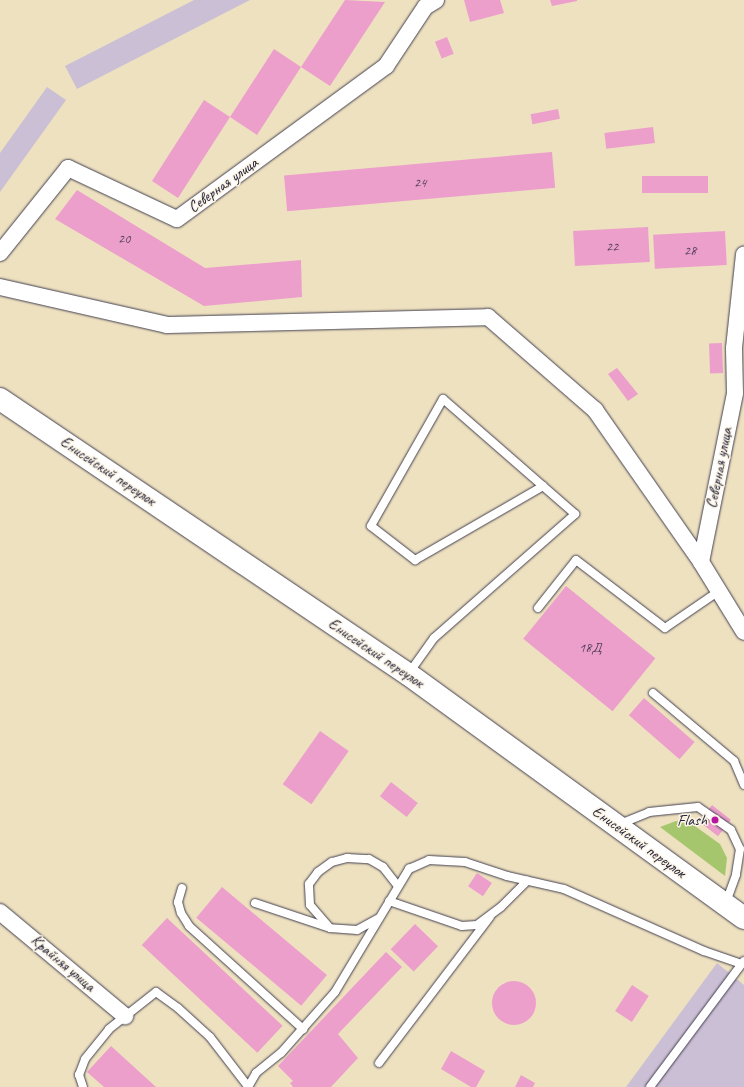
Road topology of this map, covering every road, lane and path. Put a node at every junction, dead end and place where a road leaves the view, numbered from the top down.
1 (436, 0) edge
2 (0, 252) edge
3 (744, 255) edge
4 (0, 287) edge
5 (739, 392) edge
6 (0, 399) edge
7 (543, 486) junction
8 (700, 562) junction
9 (719, 591) junction
10 (538, 608) dead end
11 (744, 632) edge
12 (408, 674) junction
13 (653, 693) dead end
14 (744, 785) edge
15 (617, 826) junction
16 (526, 880) junction
17 (398, 886) junction
18 (182, 888) dead end
19 (389, 901) junction
20 (255, 903) dead end
21 (738, 910) edge
22 (0, 912) edge
23 (380, 917) junction
24 (490, 917) junction
25 (330, 928) junction
26 (743, 963) edge
27 (125, 1016) junction
28 (303, 1029) junction
29 (379, 1063) dead end
30 (248, 1086) edge
31 (83, 1087) edge
32 (650, 1087) edge

1 - 2 street, Северная улица
3 - 5 street, Северная улица
4 - 8 street
5 - 8 street, Северная улица
6 - 12 main road, Енисейский переулок
7 - 7 lane
7 - 12 lane
8 - 9 street
9 - 10 lane
9 - 11 street
12 - 15 main road, Енисейский переулок
13 - 14 lane
15 - 21 main road, Енисейский переулок
15 - 21 lane
16 - 17 lane
16 - 24 lane
16 - 26 lane
17 - 19 lane
17 - 25 lane
18 - 28 lane
19 - 23 lane
19 - 24 lane
20 - 25 lane
22 - 27 street, Крайняя улица
23 - 25 lane
23 - 28 lane
24 - 29 lane
26 - 32 lane
27 - 30 lane
27 - 31 lane
28 - 30 lane

